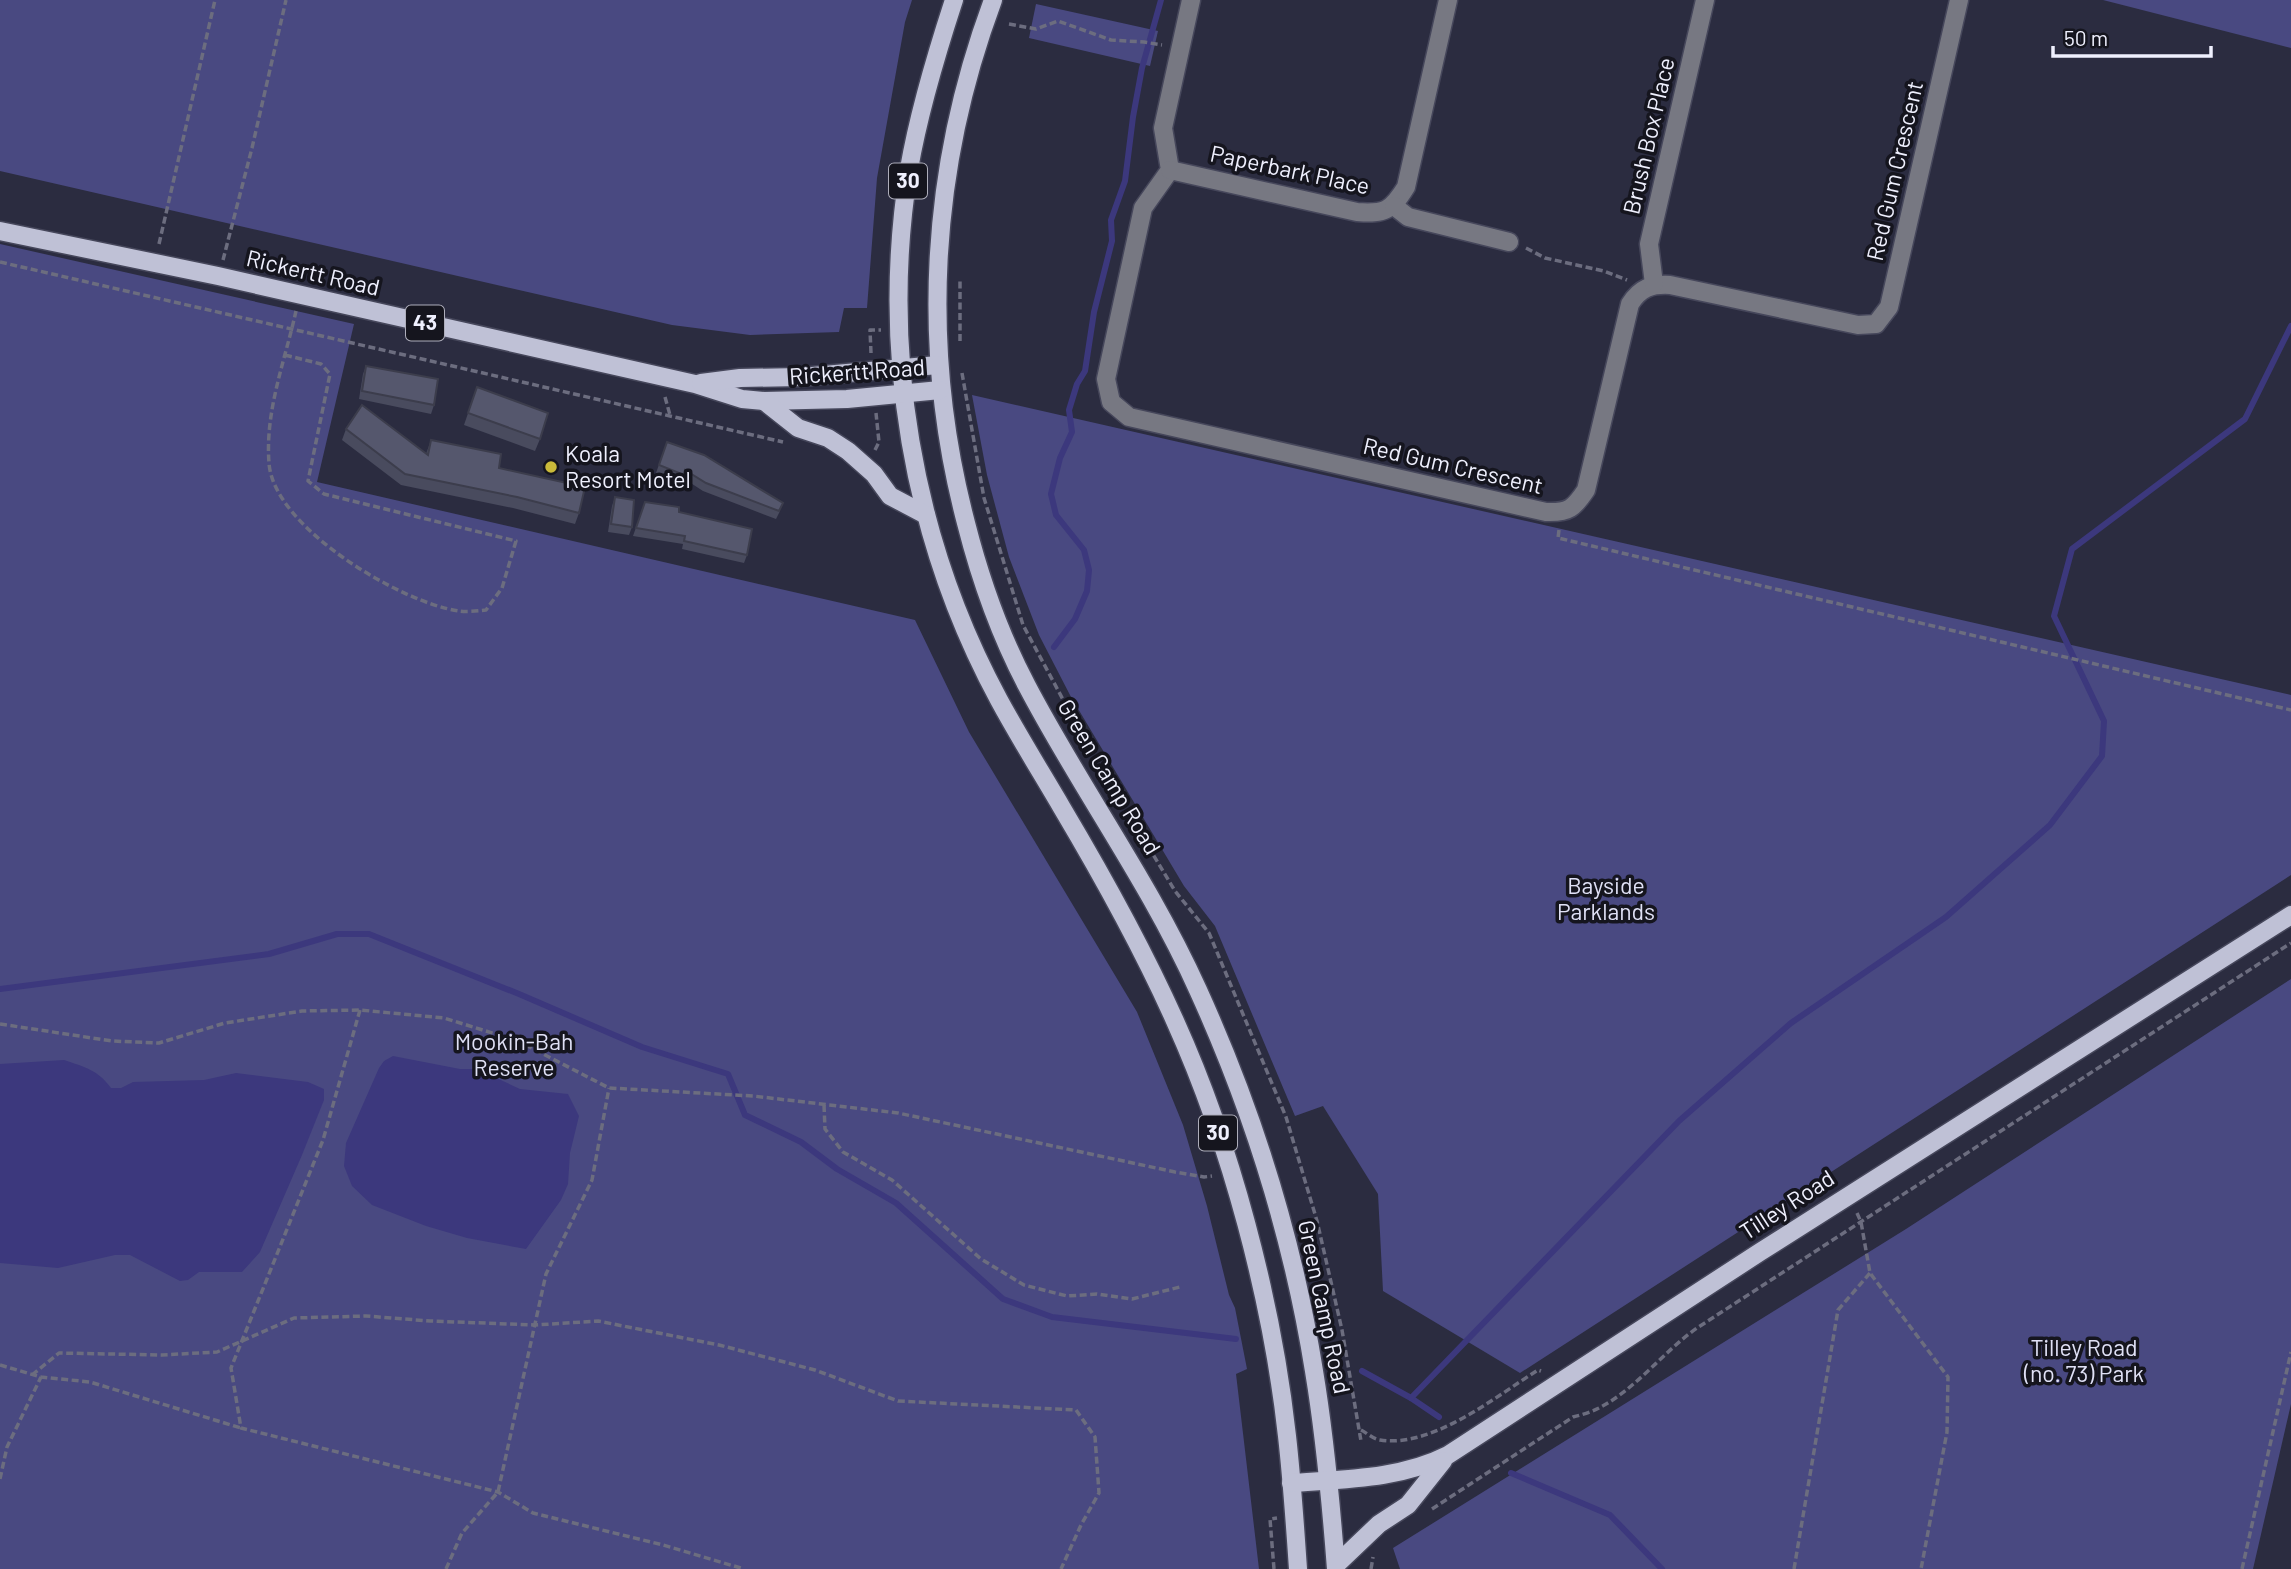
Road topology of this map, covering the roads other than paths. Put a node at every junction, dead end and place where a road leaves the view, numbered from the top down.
1 (954, 0) edge
2 (993, 0) edge
3 (1191, 0) edge
4 (1448, 0) edge
5 (1705, 0) edge
6 (1959, 0) edge
7 (1170, 170) junction
8 (1394, 206) junction
9 (0, 231) edge
10 (1509, 242) road end
11 (1654, 284) junction
12 (938, 365) junction
13 (901, 368) junction
14 (695, 384) junction
15 (940, 390) junction
16 (904, 394) junction
17 (764, 401) junction
18 (926, 515) junction
19 (2291, 915) edge
20 (1448, 1455) junction
21 (1329, 1480) junction
22 (1291, 1483) junction
23 (1336, 1567) edge
24 (1298, 1569) edge

1 - 13 main road, 30
2 - 12 main road, Green Camp Road / 30
3 - 7 street
4 - 8 street, Paperbark Place
5 - 11 street, Brush Box Place
6 - 11 street, Red Gum Crescent
7 - 8 street, Paperbark Place
7 - 11 street, Red Gum Crescent
8 - 10 street
9 - 14 main road, Rickertt Road / 43
12 - 13 main road, Rickertt Road / 43
12 - 15 main road, Green Camp Road / 30
13 - 14 main road, Rickertt Road / 43
13 - 16 main road, 30
14 - 17 main road, Rickertt Road / 43
15 - 16 main road, Rickertt Road
15 - 21 main road, Green Camp Road / 30
16 - 17 main road, Rickertt Road
16 - 18 main road, 30
17 - 18 main road, 43
18 - 22 main road, 30
19 - 20 main road, Tilley Road
20 - 21 main road, Tilley Road
20 - 23 main road
21 - 22 main road, Tilley Road
21 - 23 main road, Green Camp Road / 30
22 - 24 main road, 30

